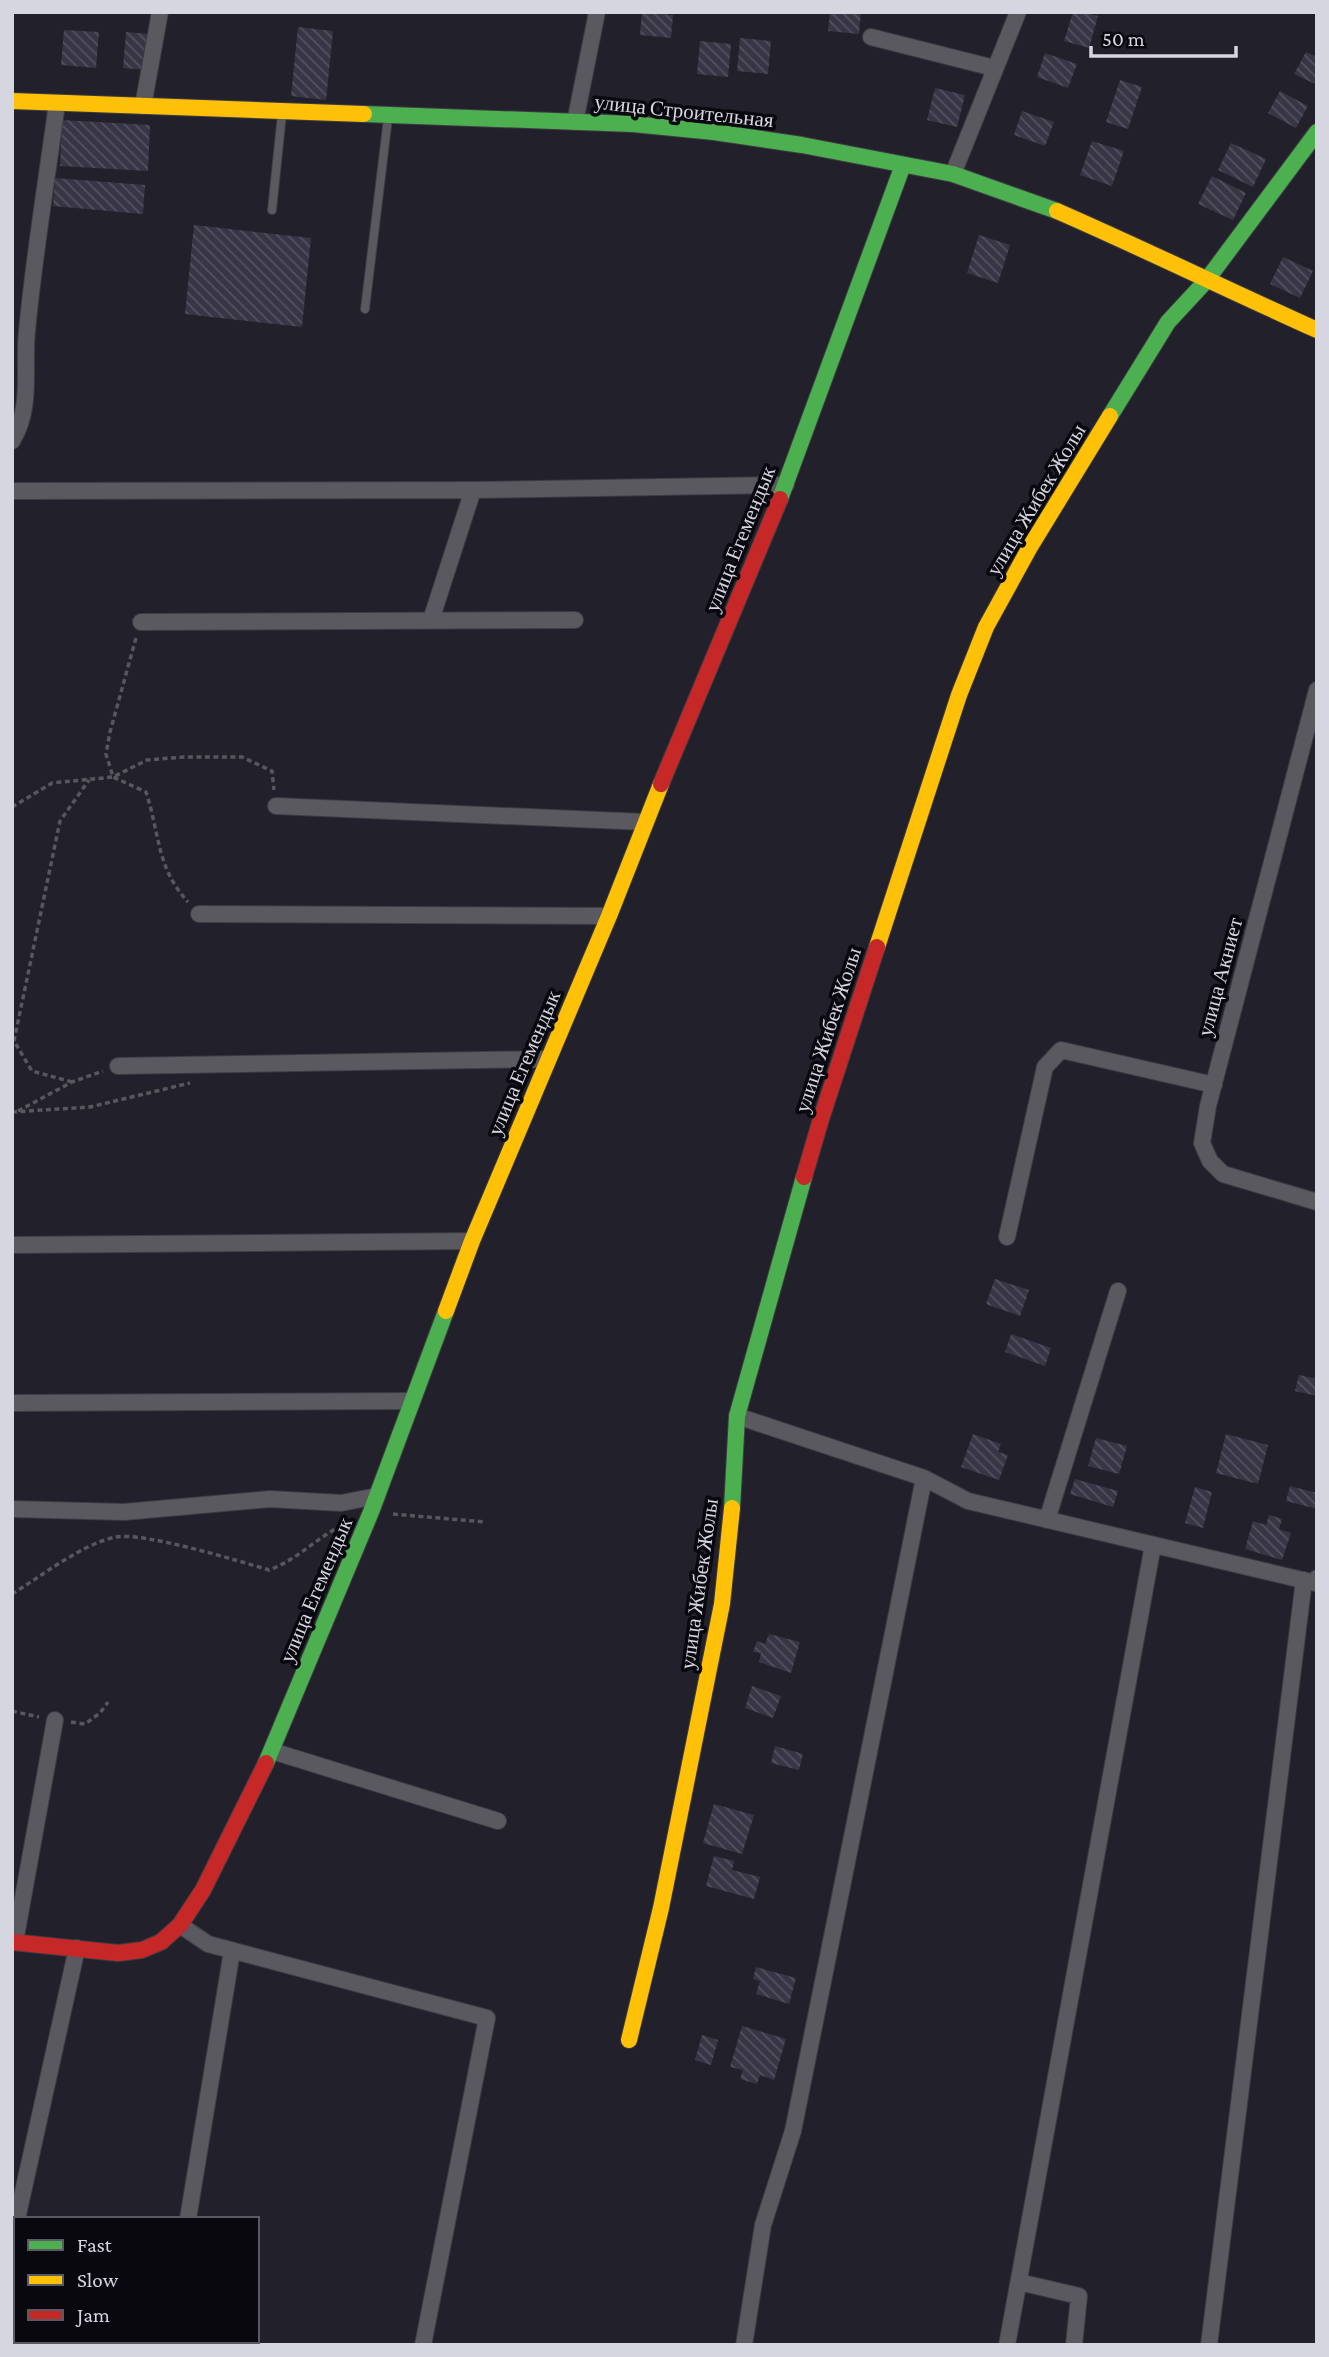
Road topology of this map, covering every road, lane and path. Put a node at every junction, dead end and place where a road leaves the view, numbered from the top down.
1 (160, 12) edge
2 (597, 12) edge
3 (1018, 12) edge
4 (871, 37) dead end
5 (994, 68) junction
6 (12, 101) edge
7 (57, 103) junction
8 (143, 106) junction
9 (283, 111) junction
10 (388, 115) junction
11 (575, 122) junction
12 (1317, 132) edge
13 (903, 165) junction
14 (953, 174) junction
15 (272, 210) dead end
16 (1206, 281) junction
17 (365, 309) dead end
18 (1317, 330) edge
19 (12, 441) edge
20 (786, 485) junction
21 (473, 490) junction
22 (12, 491) edge
23 (431, 620) junction
24 (575, 620) dead end
25 (141, 622) joint
26 (1317, 690) edge
27 (113, 777) junction
28 (89, 780) junction
29 (276, 806) joint
30 (12, 807) edge
31 (645, 822) junction
32 (199, 914) joint
33 (609, 916) junction
34 (547, 1059) junction
35 (118, 1066) joint
36 (197, 1079) dead end
37 (72, 1082) junction
38 (1214, 1085) junction
39 (15, 1112) edge
40 (1317, 1202) edge
41 (1007, 1237) dead end
42 (472, 1241) junction
43 (12, 1245) edge
44 (1118, 1292) dead end
45 (411, 1401) junction
46 (12, 1403) edge
47 (737, 1416) junction
48 (924, 1478) junction
49 (374, 1504) junction
50 (12, 1508) edge
51 (1047, 1520) junction
52 (485, 1522) dead end
53 (1153, 1545) junction
54 (1310, 1579) edge
55 (12, 1594) edge
56 (55, 1720) dead end
57 (272, 1751) junction
58 (498, 1821) dead end
59 (180, 1925) junction
60 (13, 1942) edge
61 (77, 1948) junction
62 (232, 1951) junction
63 (629, 2040) dead end
64 (17, 2217) edge
65 (188, 2217) edge
66 (1019, 2282) junction
67 (423, 2345) edge
68 (744, 2345) edge
69 (1007, 2345) edge
70 (1074, 2345) edge
71 (1209, 2345) edge

1 - 8 street
2 - 11 street
3 - 5 street
4 - 5 street
5 - 14 street
6 - 7 street, улица Строительная
7 - 8 street, улица Строительная
7 - 19 street
8 - 9 street, улица Строительная
9 - 10 street, улица Строительная
9 - 15 lane
10 - 11 street, улица Строительная
10 - 17 lane
11 - 13 street, улица Строительная
12 - 16 street, улица Жибек Жолы
13 - 14 street, улица Строительная
13 - 20 street, улица Егемендык
14 - 16 street, улица Строительная
16 - 18 street, улица Строительная
16 - 47 street, улица Жибек Жолы
20 - 21 street
20 - 31 street, улица Егемендык
21 - 22 street
21 - 23 street
23 - 24 street
23 - 25 street
25 - 27 path
26 - 38 street, улица Акниет
27 - 28 path
27 - 29 path
27 - 32 path
28 - 30 path
28 - 37 path
29 - 31 street
31 - 33 street, улица Егемендык
32 - 33 street
33 - 34 street, улица Егемендык
34 - 35 street
34 - 42 street, улица Егемендык
35 - 37 path
36 - 39 path
37 - 39 path
38 - 40 street, улица Акниет
38 - 41 street
42 - 43 street
42 - 45 street, улица Егемендык
44 - 51 street
45 - 46 street
45 - 49 street, улица Егемендык
47 - 48 street
47 - 63 street, улица Жибек Жолы
48 - 51 street
48 - 68 street
49 - 50 street
49 - 52 path
49 - 55 path
49 - 57 street, улица Егемендык
51 - 53 street
53 - 54 street
53 - 66 street
54 - 71 street
56 - 60 street
57 - 58 street
57 - 59 street, улица Егемендык
59 - 61 street, улица Егемендык
59 - 62 street
60 - 61 street
61 - 64 street
62 - 65 street
62 - 67 street
66 - 69 street
66 - 70 street

